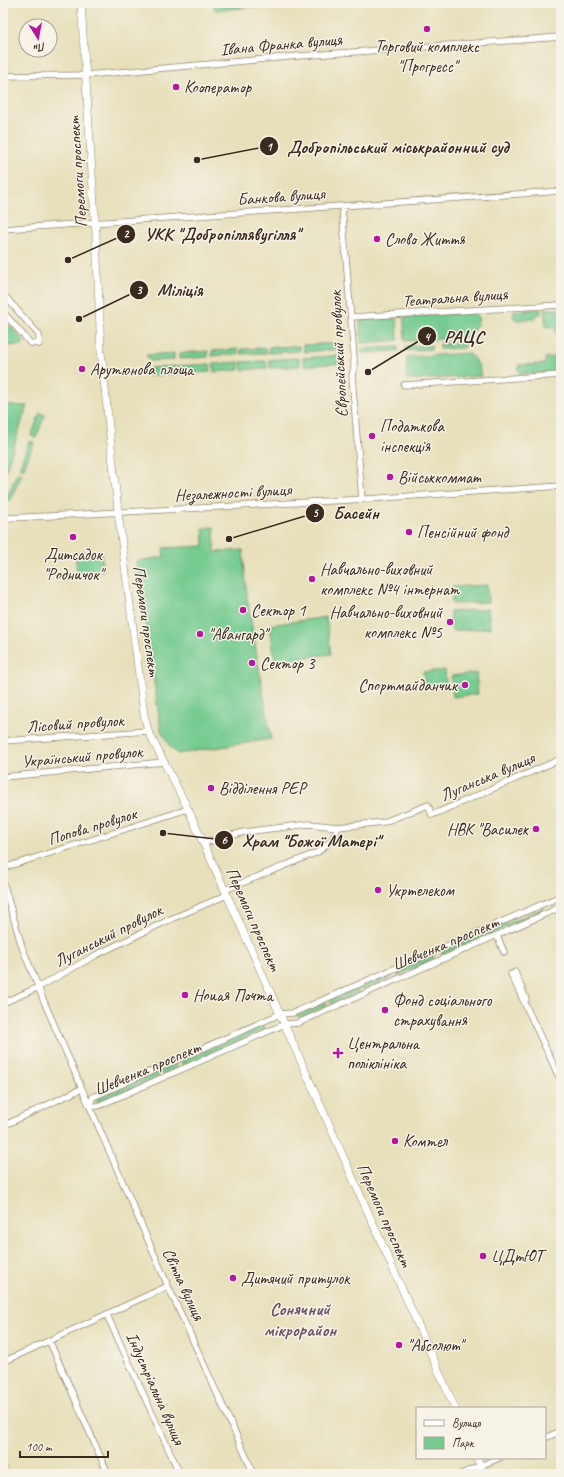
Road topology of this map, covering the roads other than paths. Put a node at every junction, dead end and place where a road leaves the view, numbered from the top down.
1 (81, 3) edge
2 (561, 37) edge
3 (86, 75) junction
4 (3, 76) edge
5 (561, 192) edge
6 (342, 207) junction
7 (95, 222) junction
8 (3, 229) edge
9 (3, 294) edge
10 (561, 305) edge
11 (3, 312) edge
12 (351, 318) junction
13 (561, 375) edge
14 (404, 385) dead end
15 (561, 486) edge
16 (362, 499) junction
17 (118, 512) junction
18 (3, 516) edge
19 (148, 731) junction
20 (3, 741) edge
21 (561, 759) edge
22 (164, 762) junction
23 (3, 777) edge
24 (188, 809) junction
25 (338, 827) junction
26 (203, 843) junction
27 (3, 868) edge
28 (3, 882) edge
29 (226, 893) junction
30 (561, 896) edge
31 (561, 907) edge
32 (497, 936) junction
33 (504, 952) dead end
34 (513, 973) dead end
35 (39, 987) junction
36 (3, 1003) edge
37 (280, 1014) junction
38 (285, 1024) junction
39 (561, 1081) edge
40 (81, 1089) junction
41 (89, 1106) junction
42 (3, 1126) edge
43 (168, 1286) junction
44 (107, 1315) junction
45 (49, 1340) junction
46 (3, 1362) edge
47 (455, 1407) edge
48 (561, 1432) edge
49 (546, 1438) edge
50 (478, 1459) edge
51 (497, 1459) edge
52 (3, 1466) edge
53 (481, 1466) junction
54 (7, 1474) edge
55 (108, 1474) edge
56 (180, 1474) edge
57 (254, 1474) edge
58 (461, 1474) edge
59 (484, 1474) edge

1 - 3 main road, Перемоги проспект
2 - 3 street, Івана Франка вулиця
3 - 4 street, Івана Франка вулиця
3 - 7 main road, Перемоги проспект
5 - 6 street, Банкова вулиця
6 - 7 street, Банкова вулиця
6 - 12 street, Європейський провулок
7 - 8 street, Банкова вулиця
7 - 17 main road, Перемоги проспект
9 - 11 street
10 - 12 street, Театральна вулиця
12 - 16 street, Європейський провулок
13 - 14 street
15 - 16 street, Незалежності вулиця
16 - 17 street, Незалежності вулиця
17 - 18 street, Незалежності вулиця
17 - 19 main road, Перемоги проспект
19 - 20 street, Лісовий провулок
19 - 22 main road, Перемоги проспект
21 - 25 street, Луганська вулиця
22 - 23 street, Український провулок
22 - 24 main road, Перемоги проспект
24 - 26 main road, Перемоги проспект
24 - 27 street, Попова провулок
25 - 26 street, Луганська вулиця
25 - 29 street
26 - 29 main road, Перемоги проспект
28 - 35 street, Світла вулиця
29 - 35 street, Луганський провулок
29 - 37 main road, Перемоги проспект
30 - 37 street, Шевченка проспект
31 - 32 street, Шевченка проспект
32 - 33 street
32 - 38 street, Шевченка проспект
34 - 39 street
35 - 36 street, Луганський провулок
35 - 40 street, Світла вулиця
37 - 38 main road, Перемоги проспект
37 - 41 street, Шевченка проспект
38 - 41 street, Шевченка проспект
38 - 47 main road, Перемоги проспект
40 - 41 street, Світла вулиця
40 - 42 street
41 - 43 street, Світла вулиця
43 - 44 street
43 - 57 street, Світла вулиця
44 - 45 street
44 - 56 street, Індустріальна вулиця
45 - 46 street
45 - 55 street
48 - 49 street
50 - 53 main road
51 - 53 street
52 - 54 street
53 - 58 street
53 - 59 main road

